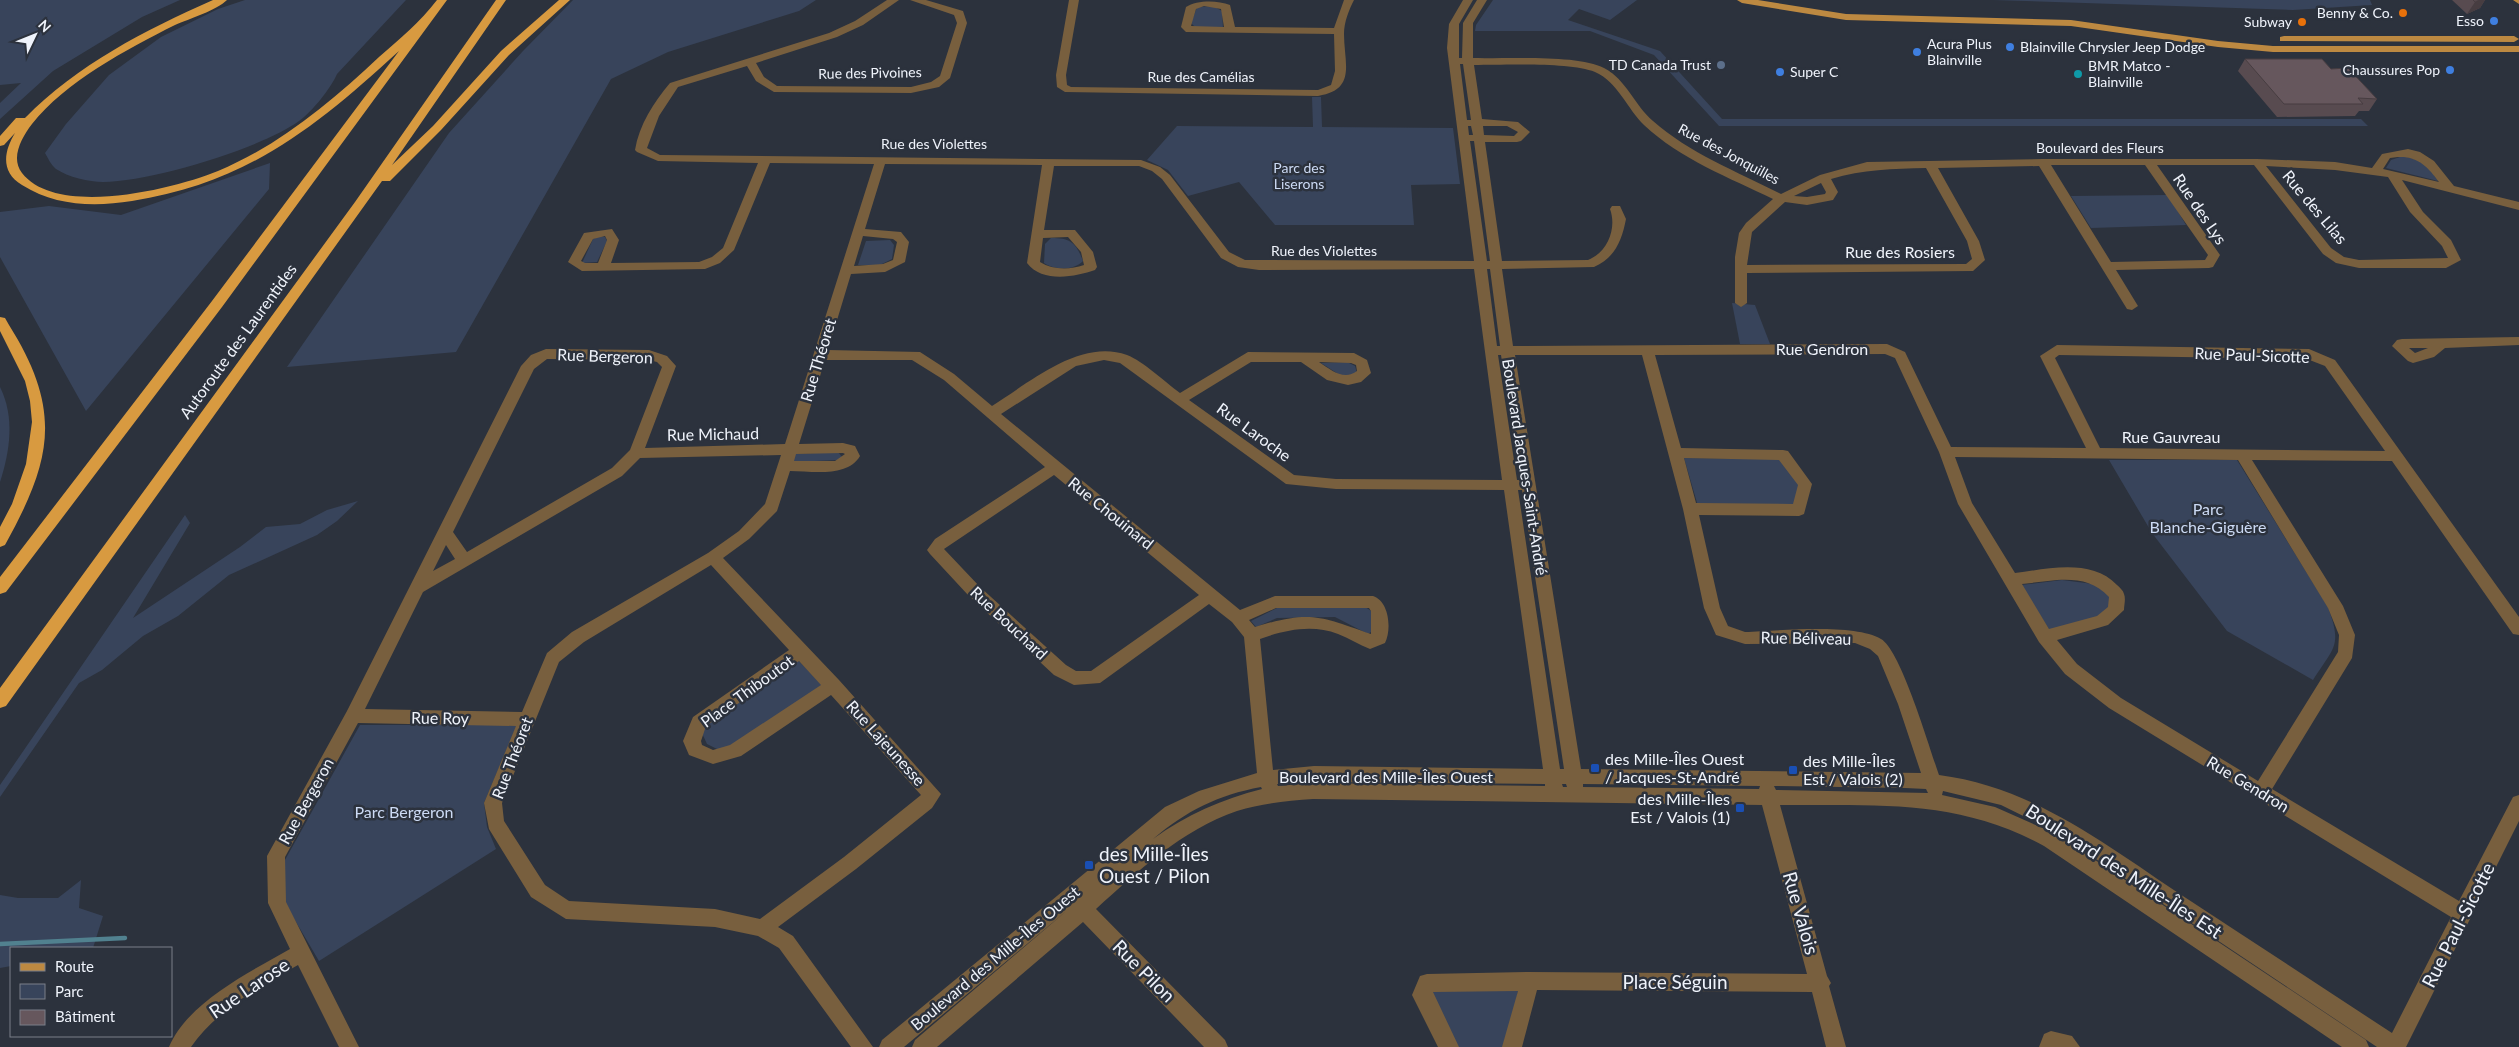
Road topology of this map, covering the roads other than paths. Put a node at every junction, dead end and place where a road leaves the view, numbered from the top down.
1 (210, 0) edge
2 (222, 0) edge
3 (442, 0) edge
4 (501, 0) edge
5 (566, 0) edge
6 (894, 0) edge
7 (915, 0) edge
8 (1074, 0) edge
9 (1350, 0) edge
10 (1742, 0) edge
11 (1793, 0) edge
12 (1475, 1) edge
13 (1836, 11) junction
14 (1963, 11) junction
15 (427, 20) junction
16 (1969, 21) junction
17 (1230, 30) dead end
18 (1339, 31) junction
19 (2193, 35) junction
20 (2519, 35) edge
21 (2495, 39) junction
22 (2519, 40) edge
23 (2519, 49) edge
24 (1454, 61) junction
25 (1468, 62) junction
26 (751, 63) junction
27 (1463, 123) junction
28 (1477, 123) junction
29 (1464, 138) junction
30 (1479, 138) junction
31 (0, 143) edge
32 (766, 158) junction
33 (880, 159) junction
34 (1049, 160) junction
35 (2043, 162) junction
36 (2257, 162) junction
37 (2148, 163) junction
38 (1930, 164) junction
39 (2376, 172) junction
40 (2392, 174) junction
41 (1824, 177) junction
42 (2449, 187) junction
43 (1780, 198) junction
44 (359, 205) junction
45 (2519, 206) edge
46 (1616, 209) dead end
47 (859, 232) junction
48 (1040, 234) junction
49 (1496, 265) junction
50 (603, 266) dead end
51 (1480, 266) junction
52 (2107, 266) junction
53 (1741, 269) junction
54 (846, 270) junction
55 (1741, 303) dead end
56 (2132, 306) dead end
57 (0, 321) edge
58 (2519, 341) edge
59 (2442, 344) dead end
60 (1647, 350) junction
61 (1491, 351) junction
62 (1507, 351) junction
63 (820, 355) junction
64 (1302, 356) dead end
65 (1181, 399) junction
66 (990, 413) junction
67 (789, 450) junction
68 (1946, 452) junction
69 (1674, 453) junction
70 (636, 454) junction
71 (2096, 454) junction
72 (2242, 455) junction
73 (2395, 456) junction
74 (784, 466) junction
75 (1055, 468) junction
76 (1510, 485) junction
77 (1528, 485) junction
78 (1690, 509) junction
79 (444, 532) junction
80 (0, 541) edge
81 (713, 556) junction
82 (464, 560) junction
83 (2010, 580) junction
84 (0, 588) edge
85 (417, 588) junction
86 (1211, 594) junction
87 (1238, 618) junction
88 (2519, 629) edge
89 (1252, 635) junction
90 (2045, 638) junction
91 (801, 651) junction
92 (833, 685) junction
93 (0, 701) edge
94 (353, 716) junction
95 (527, 719) junction
96 (1574, 777) junction
97 (1765, 779) junction
98 (1932, 781) junction
99 (1553, 785) junction
100 (1269, 786) junction
101 (2261, 792) junction
102 (1577, 795) junction
103 (1769, 798) junction
104 (1938, 801) junction
105 (2519, 803) edge
106 (1076, 902) junction
107 (2464, 914) junction
108 (762, 928) junction
109 (301, 953) junction
110 (1530, 981) junction
111 (1821, 983) junction
112 (179, 1047) edge
113 (349, 1047) edge
114 (863, 1047) edge
115 (889, 1047) edge
116 (922, 1047) edge
117 (1218, 1047) edge
118 (1449, 1047) edge
119 (1512, 1047) edge
120 (1836, 1047) edge
121 (2049, 1047) edge
122 (2070, 1047) edge
123 (2359, 1047) edge
124 (2395, 1047) edge

1 - 31 highway
2 - 15 highway
3 - 15 highway
4 - 44 highway, Autoroute des Laurentides
5 - 44 highway
6 - 26 street, Rue des Violettes
7 - 26 street, Rue des Pivoines
8 - 18 street, Rue des Camélias
9 - 18 street, Rue des Camélias
10 - 13 main road
11 - 13 main road
12 - 24 street, Boulevard Jacques-Saint-André
12 - 25 street, Boulevard Jacques-Saint-André
13 - 14 main road
13 - 16 main road
14 - 16 main road
14 - 19 main road
15 - 84 highway
16 - 19 main road
17 - 18 street
19 - 21 main road
19 - 23 main road
20 - 21 main road
21 - 22 main road
24 - 25 street, Rue des Jonquilles
24 - 27 street, Boulevard Jacques-Saint-André
25 - 28 street, Boulevard Jacques-Saint-André
25 - 43 street, Rue des Jonquilles
26 - 32 street, Rue des Violettes
27 - 28 street
27 - 29 street, Boulevard Jacques-Saint-André
28 - 30 street, Boulevard Jacques-Saint-André
28 - 30 street
29 - 30 street
29 - 51 street, Boulevard Jacques-Saint-André
30 - 49 street, Boulevard Jacques-Saint-André
32 - 33 street, Rue des Violettes
32 - 50 street
33 - 34 street, Rue des Violettes
33 - 47 street, Rue Théoret
34 - 48 street
34 - 51 street, Rue des Violettes
35 - 37 street, Boulevard des Fleurs
35 - 38 street, Boulevard des Fleurs
35 - 52 street
36 - 37 street, Boulevard des Fleurs
36 - 39 street, Boulevard des Fleurs
36 - 40 street, Rue des Lilas
37 - 52 street, Rue des Lys
38 - 41 street, Boulevard des Fleurs
38 - 53 street, Rue des Rosiers
39 - 40 street, Boulevard des Fleurs
39 - 42 street
40 - 42 street, Boulevard des Fleurs
41 - 43 street, Boulevard des Fleurs
41 - 43 street
42 - 45 street, Boulevard des Fleurs
43 - 53 street, Boulevard des Fleurs
44 - 93 highway, Autoroute des Laurentides
46 - 49 street, Rue des Violettes
47 - 54 street, Rue Théoret
47 - 54 street
48 - 48 street
49 - 51 street, Rue des Violettes
49 - 62 street, Boulevard Jacques-Saint-André
51 - 61 street, Boulevard Jacques-Saint-André
52 - 56 street
53 - 55 street, Boulevard des Fleurs
54 - 63 street, Rue Théoret
57 - 80 highway
58 - 59 street
60 - 62 street, Rue Gendron
60 - 68 street, Rue Gendron
60 - 69 street, Rue Béliveau
61 - 62 street, Rue Gendron
61 - 76 street, Boulevard Jacques-Saint-André
62 - 77 street, Boulevard Jacques-Saint-André
63 - 66 street, Rue Chouinard
63 - 67 street, Rue Théoret
64 - 65 street
65 - 66 street, Rue Laroche
65 - 76 street, Rue Laroche
66 - 75 street, Rue Chouinard
67 - 70 street, Rue Michaud
67 - 74 street, Rue Théoret
67 - 74 street
68 - 71 street, Rue Gauvreau
68 - 83 street, Rue Gendron
69 - 78 street, Rue Béliveau
69 - 78 street
70 - 79 street, Rue Bergeron
70 - 82 street, Rue Bergeron
71 - 72 street, Rue Gauvreau
71 - 73 street, Rue Paul-Sicotte
72 - 73 street, Rue Gauvreau
72 - 101 street
73 - 88 street, Rue Paul-Sicotte
74 - 81 street, Rue Théoret
75 - 86 street, Rue Chouinard
75 - 86 street, Rue Bouchard
76 - 77 street, Rue Laroche
76 - 99 street, Boulevard Jacques-Saint-André
77 - 96 street, Boulevard Jacques-Saint-André
78 - 98 street, Rue Béliveau
79 - 82 street
79 - 85 street, Rue Bergeron
81 - 91 street, Rue Lajeunesse
81 - 95 street, Rue Théoret
82 - 85 street, Rue Bergeron
83 - 90 street, Rue Gendron
83 - 90 street
85 - 94 street, Rue Bergeron
86 - 87 street, Rue Chouinard
87 - 89 street, Rue Chouinard
87 - 89 street
89 - 100 street
90 - 101 street, Rue Gendron
91 - 92 street, Rue Lajeunesse
91 - 92 street, Place Thiboutot
92 - 108 street, Rue Lajeunesse
94 - 95 street, Rue Roy
94 - 109 street, Rue Bergeron
95 - 108 street, Rue Théoret
96 - 97 street, Boulevard des Mille-Îles Ouest
96 - 99 street, Boulevard des Mille-Îles Ouest
96 - 102 street, Boulevard Jacques-Saint-André
97 - 98 street, Boulevard des Mille-Îles Est
97 - 103 street, Rue Valois
98 - 104 street, Rue Béliveau
98 - 124 street, Boulevard des Mille-Îles Est
99 - 100 street, Boulevard des Mille-Îles Ouest
99 - 102 street, Boulevard des Mille-Îles Ouest
100 - 106 street, Boulevard des Mille-Îles Ouest
101 - 107 street, Rue Gendron
102 - 103 street, Boulevard des Mille-Îles Ouest
103 - 104 street, Boulevard des Mille-Îles Est
103 - 111 street, Rue Valois
104 - 123 street, Boulevard des Mille-Îles Est
105 - 107 street, Rue Paul-Sicotte
106 - 115 street, Boulevard des Mille-Îles Ouest
106 - 116 street, Boulevard des Mille-Îles Ouest
106 - 117 street, Rue Pilon
107 - 124 street, Rue Paul-Sicotte
108 - 114 street, Rue Théoret
109 - 112 street, Rue Larose
109 - 113 street, Rue Bergeron
110 - 111 street, Place Séguin
110 - 118 street, Place Séguin
110 - 119 street
111 - 120 street, Rue Valois
121 - 122 street

